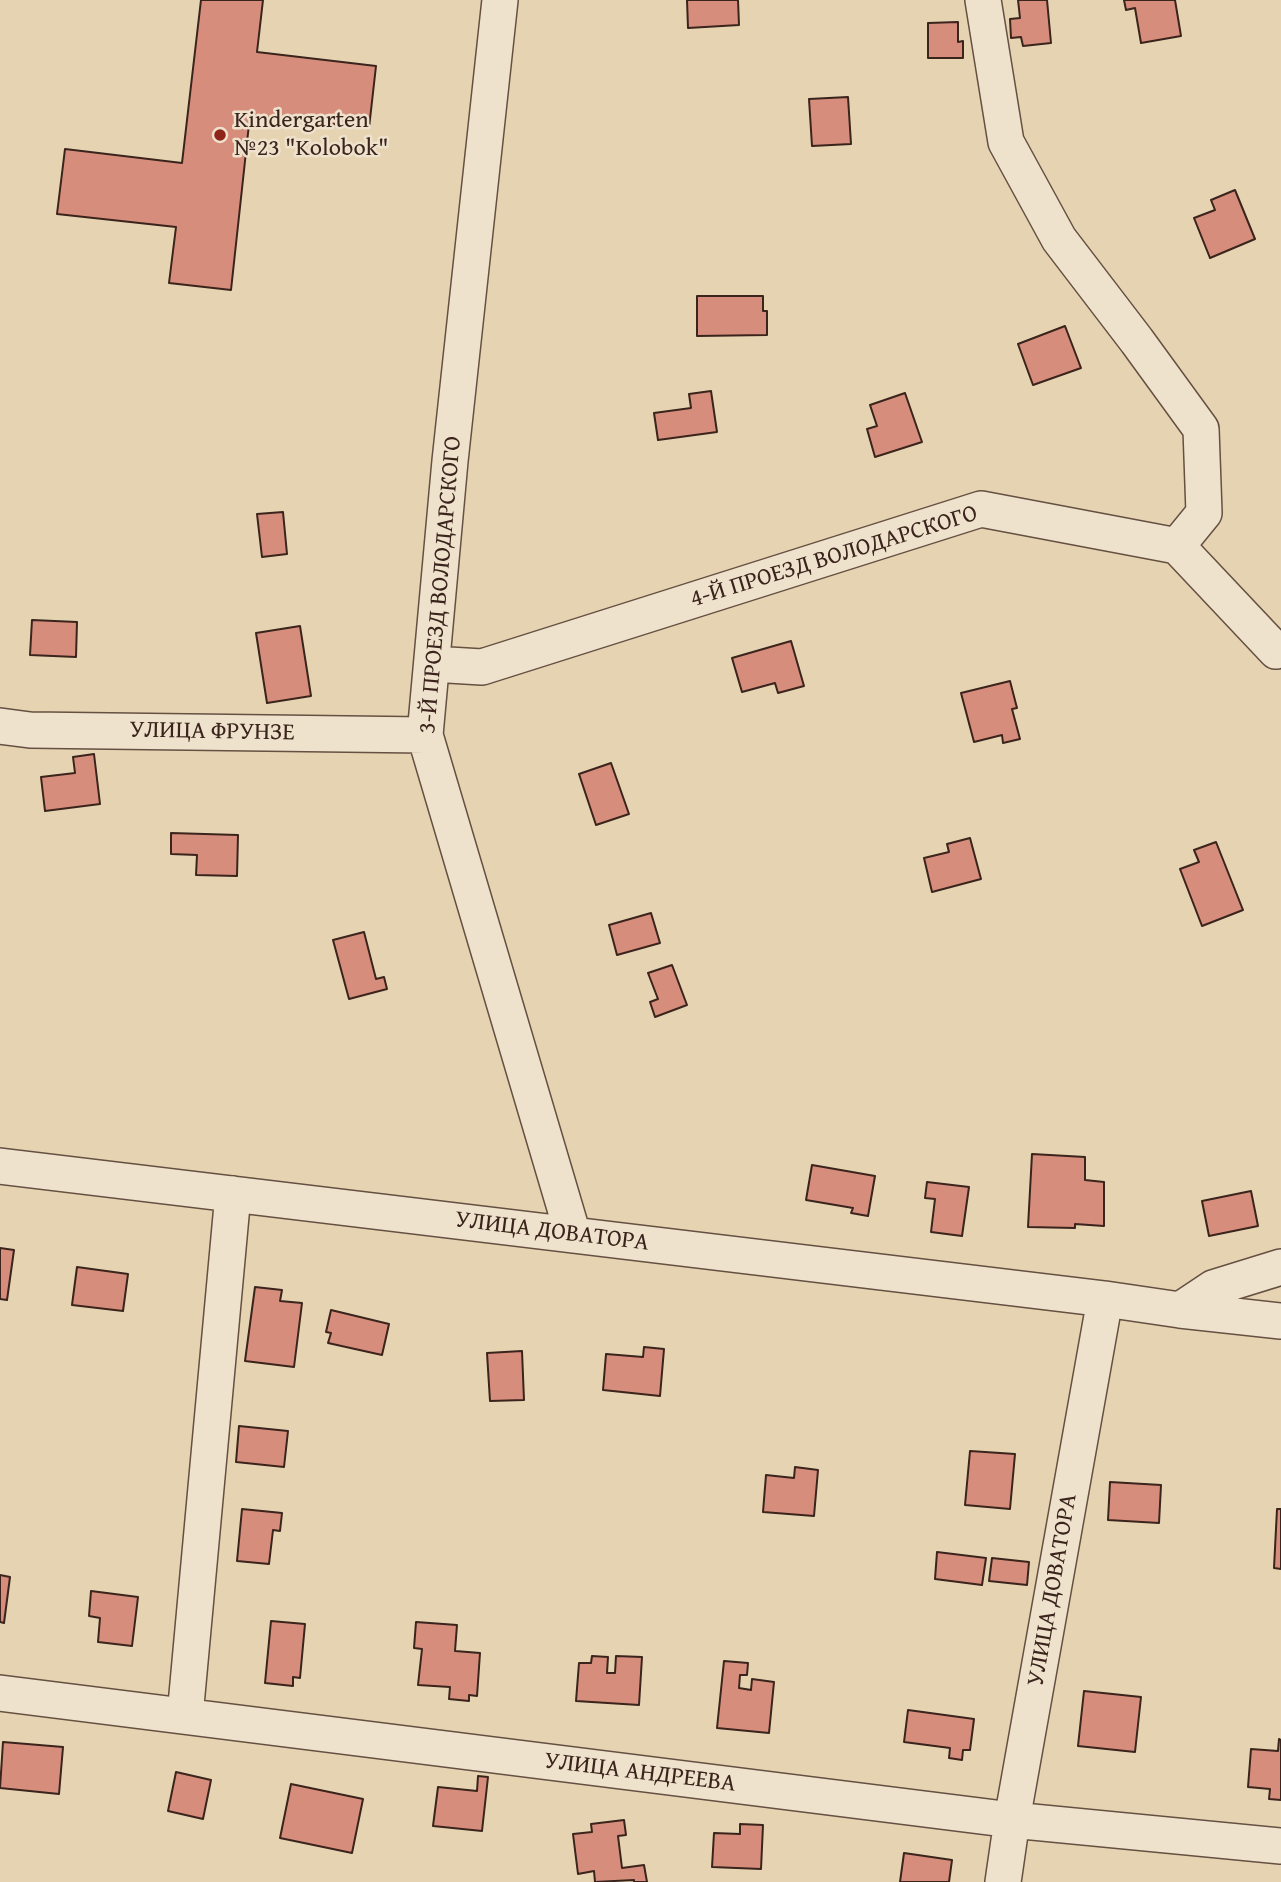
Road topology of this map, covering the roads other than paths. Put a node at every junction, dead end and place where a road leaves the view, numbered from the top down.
1 (500, 0) edge
2 (983, 0) edge
3 (1177, 546) junction
4 (1281, 650) edge
5 (432, 664) junction
6 (0, 726) edge
7 (425, 735) junction
8 (0, 1166) edge
9 (233, 1194) junction
10 (573, 1235) junction
11 (1281, 1267) edge
12 (1105, 1299) junction
13 (1180, 1310) junction
14 (1281, 1321) edge
15 (0, 1693) edge
16 (185, 1716) junction
17 (1012, 1820) junction
18 (1281, 1846) edge
19 (1003, 1882) edge

1 - 5 street, 3-Й ПРОЕЗД ВОЛОДАРСКОГО
2 - 3 street
3 - 4 street
3 - 5 street, 4-Й ПРОЕЗД ВОЛОДАРСКОГО
5 - 7 street, 3-Й ПРОЕЗД ВОЛОДАРСКОГО
6 - 7 street, УЛИЦА ФРУНЗЕ
7 - 10 street, 3-Й ПРОЕЗД ВОЛОДАРСКОГО
8 - 9 street, УЛИЦА ДОВАТОРА
9 - 10 street, УЛИЦА ДОВАТОРА
9 - 16 street
10 - 12 street, УЛИЦА ДОВАТОРА
11 - 13 street
12 - 13 street, УЛИЦА ДОВАТОРА
12 - 17 street, УЛИЦА ДОВАТОРА
13 - 14 street, УЛИЦА ДОВАТОРА
15 - 16 street, УЛИЦА АНДРЕЕВА
16 - 17 street, УЛИЦА АНДРЕЕВА
17 - 18 street, УЛИЦА АНДРЕЕВА
17 - 19 street, УЛИЦА ДОВАТОРА

